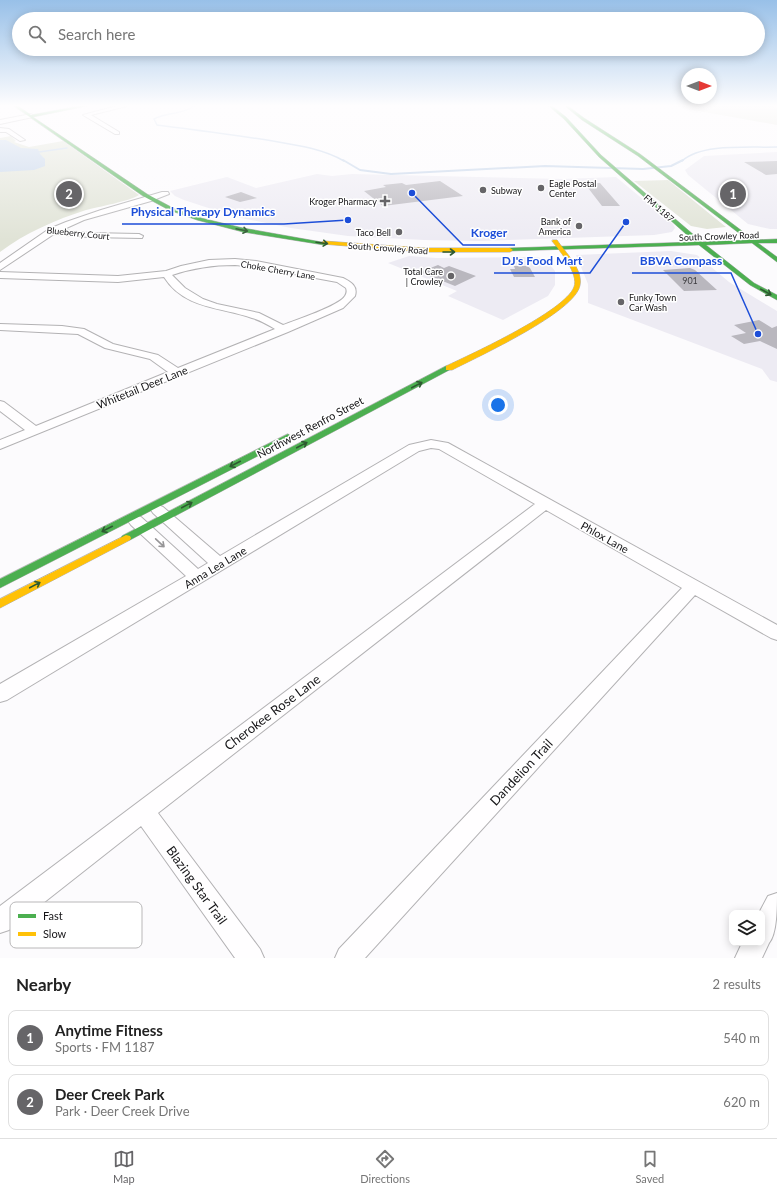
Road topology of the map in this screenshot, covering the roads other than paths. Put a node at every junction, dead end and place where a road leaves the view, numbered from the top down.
1 (81, 151) edge
2 (595, 151) edge
3 (633, 151) edge
4 (680, 186) junction
5 (156, 188) dead end
6 (165, 194) junction
7 (150, 198) junction
8 (174, 199) dead end
9 (654, 202) junction
10 (196, 208) dead end
11 (41, 229) junction
12 (700, 230) dead end
13 (52, 231) junction
14 (748, 232) junction
15 (777, 234) edge
16 (663, 235) dead end
17 (29, 236) dead end
18 (139, 236) dead end
19 (692, 237) junction
20 (651, 238) junction
21 (555, 241) junction
22 (541, 242) junction
23 (754, 242) junction
24 (357, 243) junction
25 (777, 243) edge
26 (701, 244) junction
27 (667, 245) junction
28 (560, 249) junction
29 (547, 250) junction
30 (777, 255) edge
31 (553, 258) dead end
32 (777, 260) edge
33 (722, 262) junction
34 (777, 264) edge
35 (0, 267) edge
36 (168, 274) junction
37 (0, 275) edge
38 (752, 284) junction
39 (575, 295) junction
40 (777, 298) edge
41 (546, 305) dead end
42 (0, 327) edge
43 (284, 330) junction
44 (177, 373) junction
45 (0, 405) edge
46 (35, 431) junction
47 (295, 433) dead end
48 (0, 444) edge
49 (431, 444) joint
50 (545, 503) junction
51 (154, 505) junction
52 (132, 516) junction
53 (166, 516) junction
54 (144, 528) junction
55 (219, 564) junction
56 (197, 577) junction
57 (0, 584) edge
58 (694, 586) junction
59 (0, 604) edge
60 (777, 633) edge
61 (0, 694) edge
62 (143, 812) junction
63 (25, 902) edge
64 (777, 905) edge
65 (10, 913) edge
66 (0, 921) edge
67 (765, 927) edge
68 (754, 946) edge
69 (251, 958) edge
70 (348, 958) edge
71 (748, 958) edge

1 - 7 main road, South Crowley Road
2 - 9 main road, FM 1187 / FM 1187
3 - 4 main road
4 - 14 main road
4 - 14 main road
5 - 6 main road
6 - 7 street
6 - 8 main road
7 - 11 street
7 - 13 street
7 -> 24 main road, South Crowley Road
9 - 12 main road
9 - 19 main road, FM 1187 / FM 1187
10 - 24 main road, South Crowley Road
11 - 13 street, Blueberry Court
11 - 17 street
13 - 18 street, Blueberry Court
13 - 35 street
14 - 15 main road, South Crowley Road
14 - 19 main road, South Crowley Road
14 - 23 main road
16 - 20 main road
19 - 20 main road, South Crowley Road
19 - 26 main road, FM 1187 / FM 1187
20 - 21 main road, South Crowley Road
21 - 22 main road, South Crowley Road
21 - 28 main road
22 - 24 main road, South Crowley Road
22 - 29 main road
23 - 25 main road, South Crowley Road
23 - 26 main road, South Crowley Road
23 - 32 main road
24 -> 29 main road, South Crowley Road
25 - 30 main road
26 - 27 main road, South Crowley Road
26 - 33 main road, FM 1187 / FM 1187
27 - 28 main road, South Crowley Road
27 - 38 main road
28 - 29 main road, South Crowley Road
28 - 39 main road
29 - 31 main road
33 - 34 main road
33 - 38 main road, FM 1187 / FM 1187
36 - 37 street, Choke Cherry Lane
36 - 43 street
36 - 43 street, Choke Cherry Lane
38 -> 40 main road, FM 1187 / FM 1187
39 - 41 main road
53 -> 39 main road, Northwest Renfro Street
42 - 44 street
43 - 44 street, Whitetail Deer Lane
44 - 46 street, Whitetail Deer Lane
45 - 46 street
46 - 48 street, Whitetail Deer Lane
47 -> 51 main road, Northwest Renfro Street
49 - 50 street, Phlox Lane
49 - 55 street, Anna Lea Lane
50 - 58 street, Phlox Lane
50 - 62 street, Cherokee Rose Lane
51 - 52 main road, Northwest Renfro Street
51 - 53 street
52 - 54 street
52 -> 57 main road, Northwest Renfro Street
53 - 54 main road, Northwest Renfro Street
53 - 55 street
54 -> 56 street
59 -> 54 main road, Northwest Renfro Street
55 - 56 street, Anna Lea Lane
56 - 61 street, Anna Lea Lane
58 - 60 street, Phlox Lane
58 - 70 street, Dandelion Trail
62 - 63 street, Cherokee Rose Lane
62 - 69 street, Blazing Star Trail
64 - 67 street
65 - 66 street, Cherokee Rose Lane
68 - 71 street

